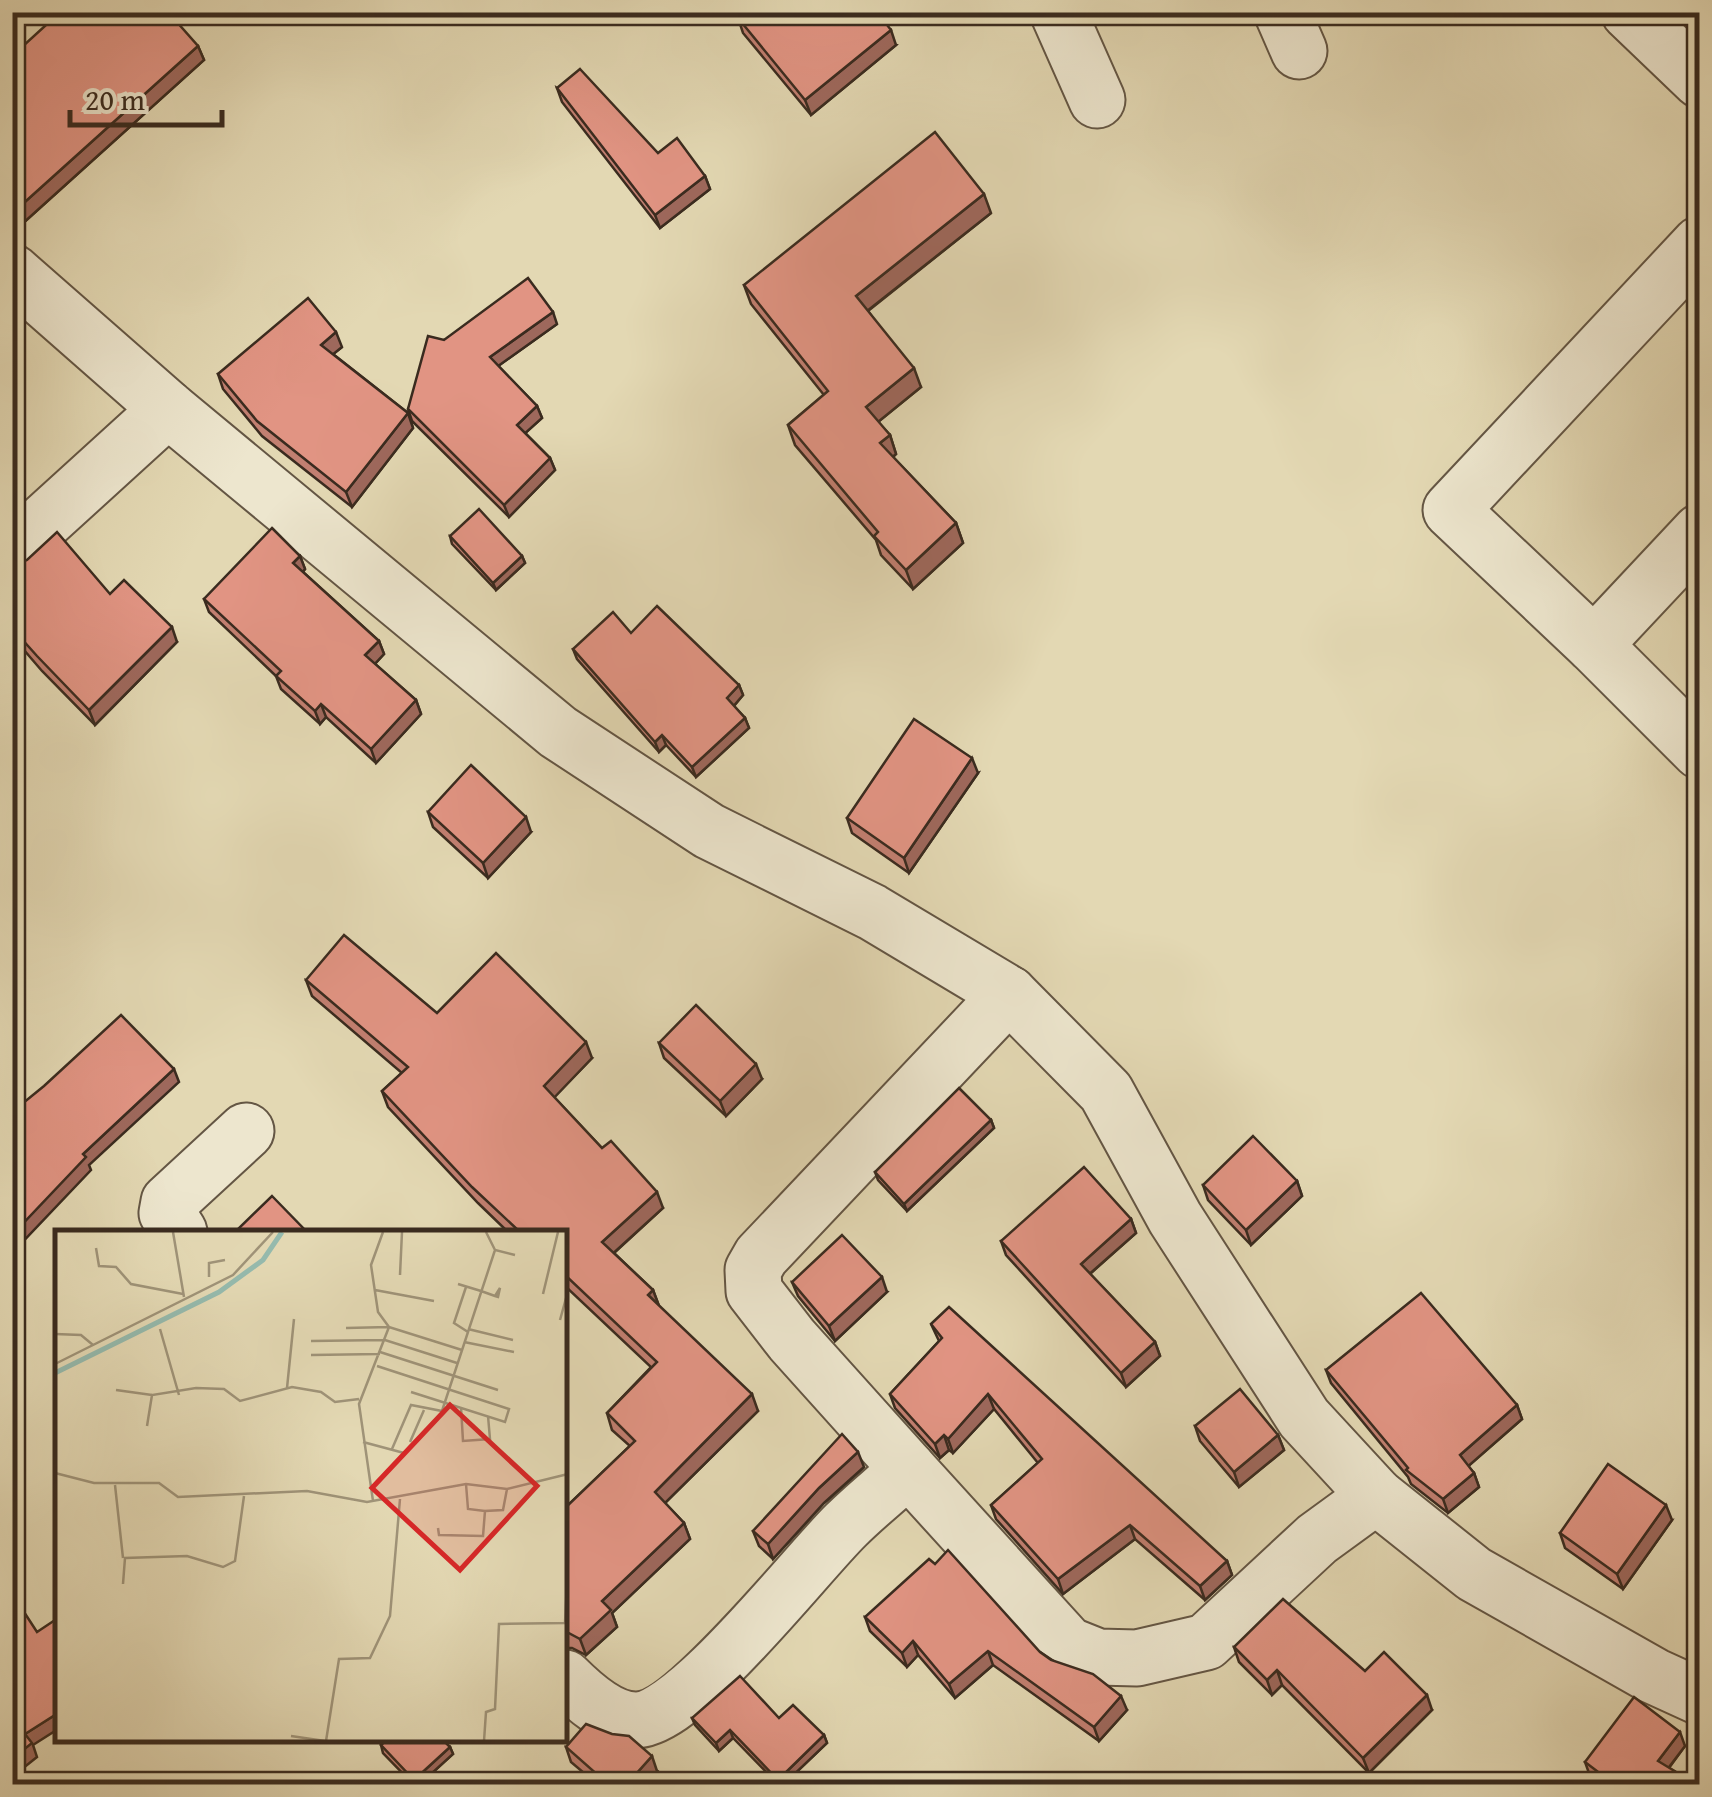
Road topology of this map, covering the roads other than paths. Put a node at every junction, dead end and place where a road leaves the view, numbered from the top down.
1 (1058, 12) edge
2 (1629, 12) edge
3 (1700, 80) edge
4 (1097, 100) dead end
5 (1700, 244) edge
6 (12, 272) edge
7 (168, 409) junction
8 (1700, 532) edge
9 (12, 551) edge
10 (1594, 645) junction
11 (1700, 751) edge
12 (1009, 994) junction
13 (246, 1131) dead end
14 (179, 1230) edge
15 (908, 1469) junction
16 (1376, 1496) junction
17 (568, 1681) edge
18 (1700, 1697) edge

1 - 4 street
2 - 3 street
5 - 10 street
6 - 7 street
7 - 9 street
7 - 12 street
8 - 10 street
10 - 11 street
12 - 15 street
12 - 16 street
13 - 14 street
15 - 16 street
15 - 17 street
16 - 18 street

